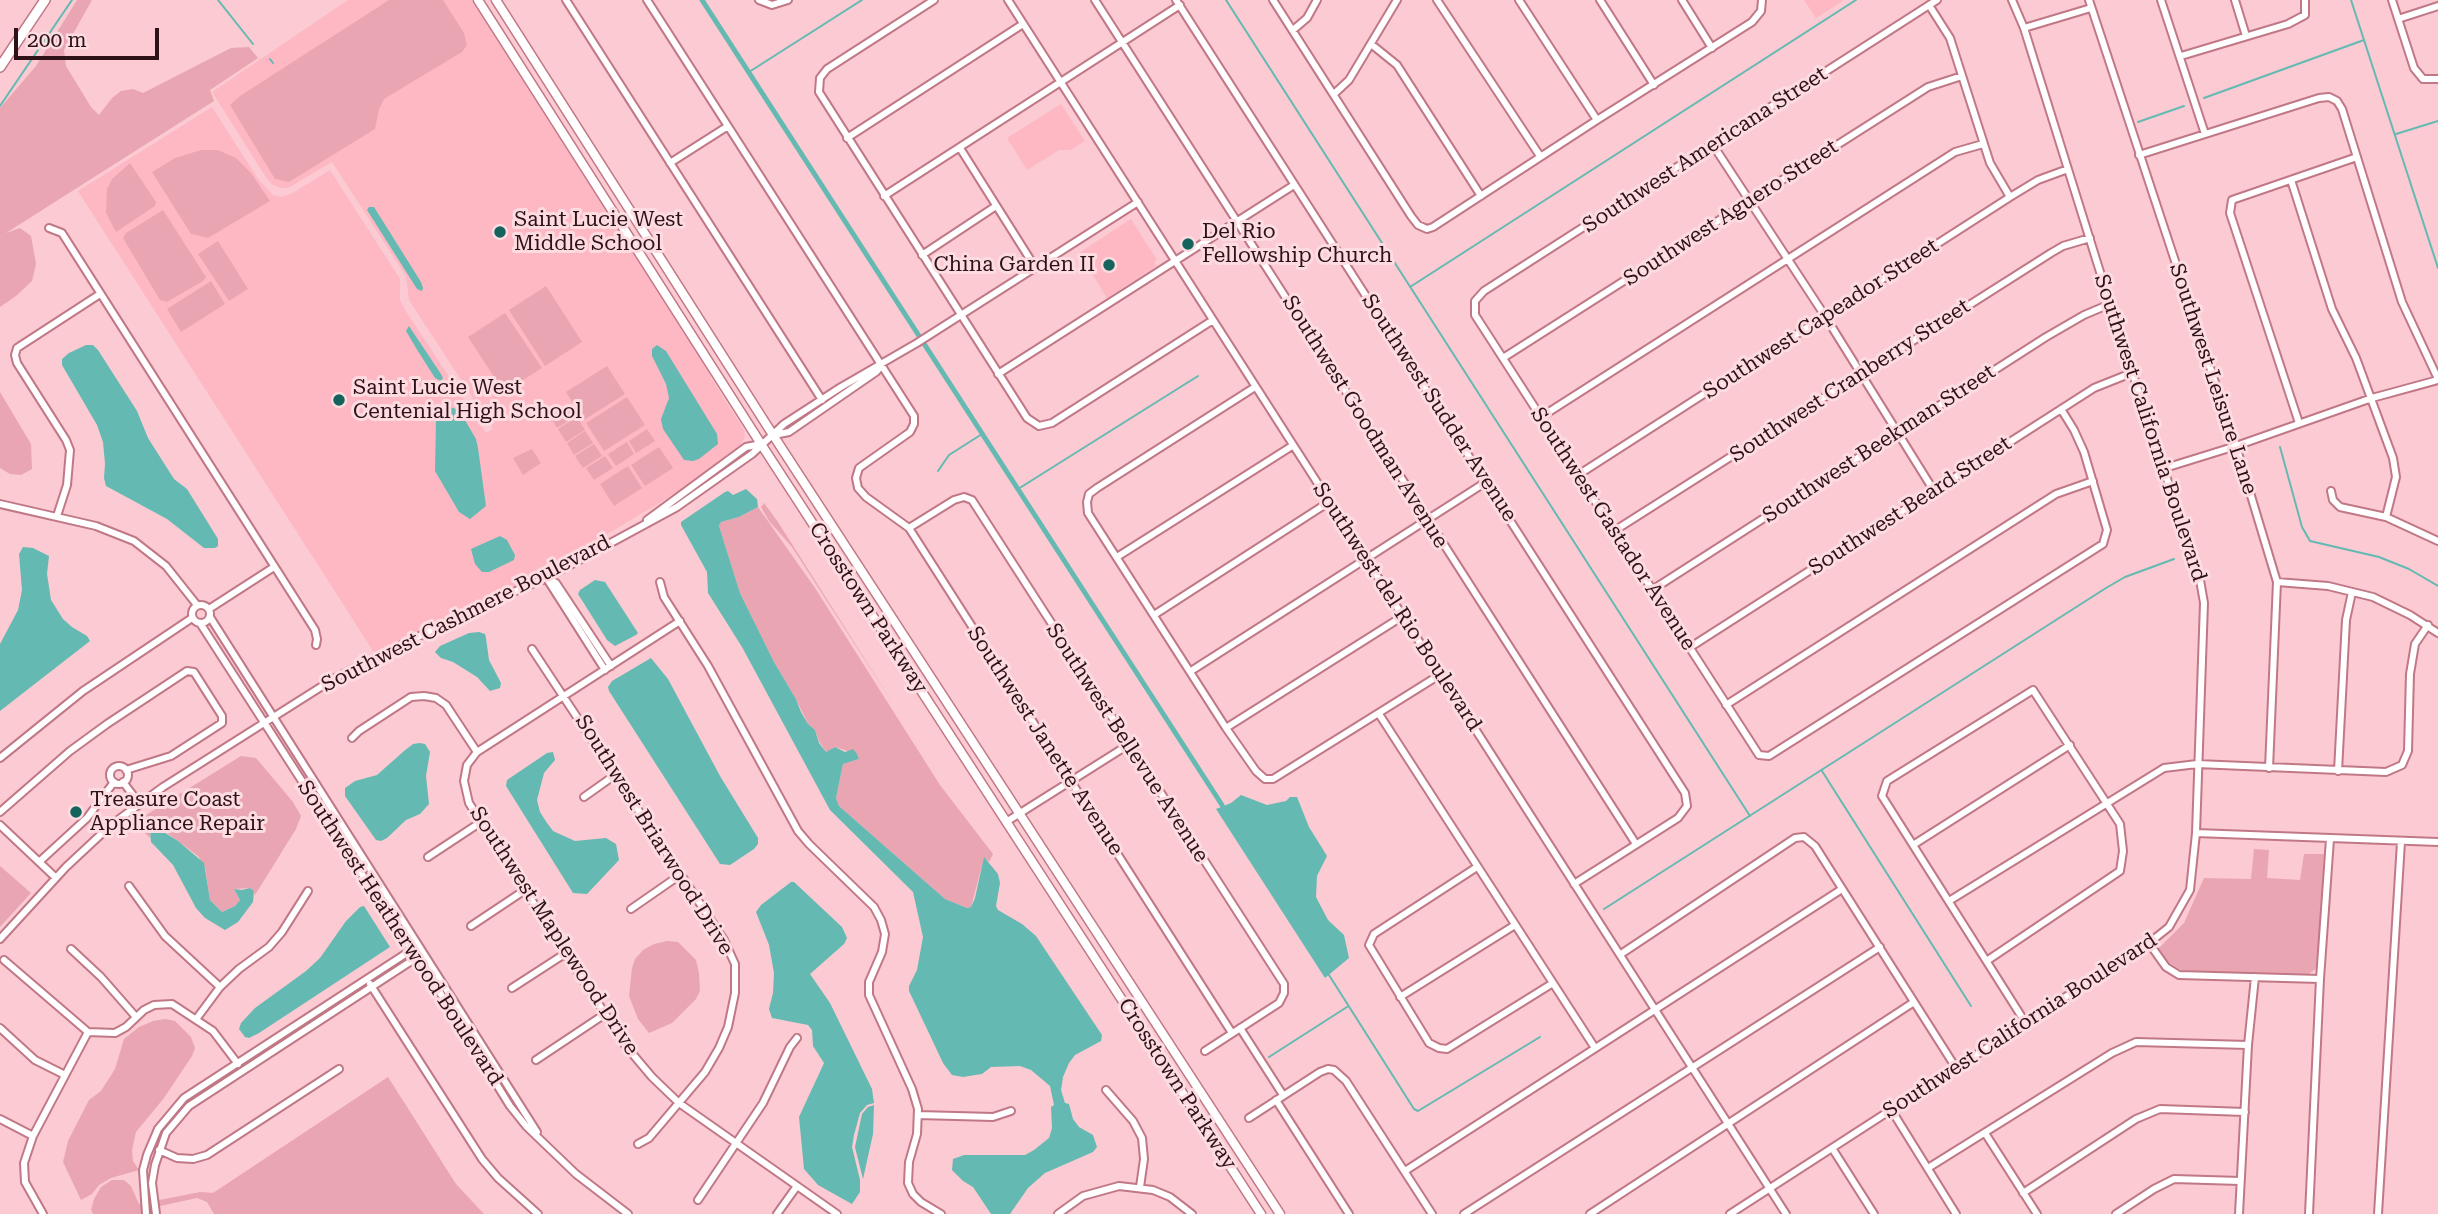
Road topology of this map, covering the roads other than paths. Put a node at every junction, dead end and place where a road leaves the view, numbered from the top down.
1 (45, 0) edge
2 (478, 0) edge
3 (496, 0) edge
4 (566, 0) edge
5 (647, 0) edge
6 (760, 0) edge
7 (788, 0) edge
8 (934, 0) edge
9 (1008, 0) edge
10 (1095, 0) edge
11 (1273, 0) edge
12 (1317, 0) edge
13 (1397, 0) edge
14 (1437, 0) edge
15 (1519, 0) edge
16 (1600, 0) edge
17 (1682, 0) edge
18 (1762, 0) edge
19 (1937, 0) edge
20 (2012, 0) edge
21 (2089, 0) edge
22 (2161, 0) edge
23 (2235, 0) edge
24 (2305, 0) edge
25 (2392, 0) edge
26 (923, 3) edge
27 (1178, 3) edge
28 (1928, 5) junction
29 (2438, 6) edge
30 (2091, 8) junction
31 (2398, 19) junction
32 (32, 20) junction
33 (1023, 24) junction
34 (2024, 29) junction
35 (1293, 30) junction
36 (2246, 36) junction
37 (1122, 43) junction
38 (1371, 44) junction
39 (1712, 48) junction
40 (2181, 56) junction
41 (0, 58) edge
42 (0, 66) edge
43 (1962, 76) junction
44 (2438, 79) edge
45 (1060, 82) junction
46 (1654, 85) junction
47 (1334, 94) junction
48 (1597, 120) junction
49 (728, 126) junction
50 (2205, 134) junction
51 (847, 138) junction
52 (1983, 144) junction
53 (1713, 145) junction
54 (960, 148) junction
55 (2139, 155) junction
56 (1540, 156) junction
57 (2357, 158) junction
58 (670, 163) junction
59 (2068, 169) junction
60 (2291, 180) junction
61 (1294, 185) junction
62 (884, 196) junction
63 (1481, 196) junction
64 (2010, 197) junction
65 (1138, 202) junction
66 (1749, 202) junction
67 (996, 206) junction
68 (1238, 221) junction
69 (49, 228) dead end
70 (2090, 238) junction
71 (922, 255) junction
72 (1787, 259) junction
73 (1176, 261) junction
74 (1035, 267) junction
75 (100, 294) junction
76 (1475, 301) joint
77 (2110, 304) junction
78 (960, 315) junction
79 (1825, 316) junction
80 (1213, 320) junction
81 (1503, 358) junction
82 (882, 365) junction
83 (2134, 372) junction
84 (998, 374) junction
85 (1861, 374) junction
86 (2438, 379) edge
87 (1255, 387) junction
88 (2372, 398) junction
89 (822, 400) junction
90 (2061, 409) junction
91 (1541, 417) junction
92 (2300, 423) junction
93 (1898, 433) junction
94 (773, 435) junction
95 (761, 444) junction
96 (1292, 446) junction
97 (2236, 446) junction
98 (2165, 468) junction
99 (1578, 475) junction
100 (2092, 481) junction
101 (1486, 482) junction
102 (1934, 491) junction
103 (2331, 491) dead end
104 (1329, 502) junction
105 (0, 503) edge
106 (57, 516) junction
107 (2386, 517) junction
108 (1427, 519) junction
109 (909, 528) junction
110 (1614, 531) junction
111 (2438, 541) edge
112 (1117, 557) junction
113 (1367, 560) junction
114 (274, 567) junction
115 (546, 578) junction
116 (660, 582) dead end
117 (2277, 582) junction
118 (1652, 590) junction
119 (2352, 592) junction
120 (197, 605) junction
121 (209, 613) junction
122 (1154, 615) junction
123 (1402, 616) junction
124 (192, 618) junction
125 (680, 621) junction
126 (200, 623) junction
127 (2428, 625) junction
128 (2438, 633) edge
129 (316, 645) dead end
130 (1689, 648) junction
131 (532, 649) dead end
132 (233, 656) junction
133 (227, 662) junction
134 (608, 668) junction
135 (1191, 671) junction
136 (1441, 674) junction
137 (565, 696) junction
138 (1726, 705) junction
139 (1379, 714) junction
140 (273, 717) junction
141 (265, 722) junction
142 (1226, 728) junction
143 (352, 738) dead end
144 (1128, 745) junction
145 (2070, 745) junction
146 (477, 752) junction
147 (0, 758) edge
148 (2197, 764) junction
149 (2269, 768) junction
150 (126, 770) junction
151 (2338, 771) junction
152 (615, 775) junction
153 (1071, 780) junction
154 (114, 782) junction
155 (123, 782) junction
156 (584, 797) dead end
157 (2107, 802) junction
158 (139, 803) junction
159 (0, 812) edge
160 (1020, 813) junction
161 (481, 822) junction
162 (1006, 822) junction
163 (0, 825) edge
164 (2196, 833) junction
165 (2330, 839) junction
166 (2401, 842) junction
167 (2438, 842) edge
168 (1636, 844) junction
169 (1913, 845) junction
170 (428, 857) dead end
171 (39, 862) junction
172 (1477, 867) junction
173 (680, 876) junction
174 (55, 877) junction
175 (1574, 884) junction
176 (129, 886) dead end
177 (525, 890) junction
178 (1842, 890) junction
179 (309, 891) dead end
180 (1949, 901) junction
181 (631, 909) dead end
182 (1515, 925) junction
183 (471, 926) dead end
184 (0, 939) edge
185 (2149, 943) junction
186 (1880, 947) junction
187 (415, 948) junction
188 (71, 949) dead end
189 (566, 953) junction
190 (1621, 954) junction
191 (420, 956) junction
192 (4, 960) dead end
193 (1988, 960) junction
194 (2255, 977) junction
195 (367, 979) junction
196 (2320, 979) junction
197 (1553, 983) junction
198 (220, 987) junction
199 (372, 987) junction
200 (512, 988) dead end
201 (1400, 997) junction
202 (1914, 1002) junction
203 (1656, 1010) junction
204 (606, 1014) junction
205 (136, 1017) junction
206 (197, 1018) junction
207 (2025, 1022) junction
208 (0, 1028) edge
209 (1240, 1028) junction
210 (88, 1032) junction
211 (1232, 1033) junction
212 (797, 1038) dead end
213 (2248, 1045) junction
214 (1595, 1048) junction
215 (1205, 1051) dead end
216 (536, 1060) dead end
217 (237, 1063) junction
218 (1692, 1067) junction
219 (1956, 1068) junction
220 (339, 1069) dead end
221 (242, 1072) junction
222 (65, 1075) junction
223 (1107, 1090) dead end
224 (1280, 1098) junction
225 (679, 1103) junction
226 (1011, 1111) dead end
227 (1892, 1111) junction
228 (2245, 1112) junction
229 (918, 1115) junction
230 (1249, 1118) dead end
231 (0, 1119) edge
232 (1729, 1123) junction
233 (1985, 1133) junction
234 (33, 1136) junction
235 (735, 1143) junction
236 (638, 1144) dead end
237 (150, 1146) junction
238 (1832, 1148) junction
239 (159, 1150) junction
240 (1928, 1168) junction
241 (1405, 1171) junction
242 (2240, 1181) junction
243 (797, 1186) junction
244 (1140, 1187) junction
245 (1769, 1188) junction
246 (2023, 1193) junction
247 (698, 1200) dead end
248 (43, 1214) edge
249 (146, 1214) edge
250 (156, 1214) edge
251 (538, 1214) edge
252 (628, 1214) edge
253 (777, 1214) edge
254 (837, 1214) edge
255 (941, 1214) edge
256 (1058, 1214) edge
257 (1192, 1214) edge
258 (1261, 1214) edge
259 (1280, 1214) edge
260 (1349, 1214) edge
261 (1432, 1214) edge
262 (1464, 1214) edge
263 (1590, 1214) edge
264 (1730, 1214) edge
265 (1786, 1214) edge
266 (1874, 1214) edge
267 (1956, 1214) edge
268 (2037, 1214) edge
269 (2117, 1214) edge
270 (2239, 1214) edge
271 (2309, 1214) edge
272 (2378, 1214) edge

1 - 32 highway
2 - 95 main road, Crosstown Parkway
3 - 94 main road, Crosstown Parkway
4 - 58 street
5 - 49 street
6 - 7 street
8 - 26 street
9 - 33 street, Southwest del Rio Boulevard
10 - 37 street, Southwest Goodman Avenue
11 - 35 street
12 - 35 street
13 - 38 street
14 - 56 street
15 - 48 street
16 - 46 street
17 - 39 street
18 - 39 street
19 - 28 street, Southwest Americana Street
20 - 34 street, Southwest California Boulevard
21 - 30 street, Southwest Leisure Lane
22 - 40 street
23 - 36 street
24 - 36 street
25 - 31 street
26 - 51 street
27 - 37 street
27 - 61 street, Southwest Sudder Avenue
28 - 43 street
28 - 53 street, Southwest Americana Street
29 - 31 street
30 - 34 street
30 - 55 street, Southwest Leisure Lane
31 - 44 street
32 - 41 highway
32 - 42 highway
33 - 45 street, Southwest del Rio Boulevard
33 - 51 street
34 - 59 street, Southwest California Boulevard
35 - 47 street
36 - 40 street
37 - 45 street
37 - 68 street, Southwest Goodman Avenue
38 - 47 street
38 - 63 street
39 - 46 street
40 - 50 street
43 - 52 street
43 - 66 street, Southwest Aguero Street
45 - 54 street
45 - 65 street, Southwest del Rio Boulevard
46 - 48 street
47 - 63 street
48 - 56 street
49 - 58 street
49 - 82 street
50 - 55 street
50 - 57 street
51 - 62 street
52 - 64 street
52 - 72 street
53 - 66 street
53 - 76 street, Southwest Americana Street
54 - 62 street
54 - 67 street
55 - 97 street, Southwest Leisure Lane
56 - 63 street
57 - 60 street
57 - 86 street
58 - 89 street
59 - 64 street, Southwest Capeador Street
59 - 70 street, Southwest California Boulevard
60 - 88 street
60 - 92 street
61 - 68 street
61 - 101 street, Southwest Sudder Avenue
62 - 71 street
64 - 79 street, Southwest Capeador Street
65 - 73 street, Southwest del Rio Boulevard
65 - 74 street, Southwest Cashmere Boulevard
66 - 72 street
66 - 81 street, Southwest Aguero Street
67 - 71 street
67 - 74 street
68 - 73 street
68 - 108 street, Southwest Goodman Avenue
69 - 75 street
70 - 77 street, Southwest California Boulevard
70 - 85 street, Southwest Cranberry Street
71 - 78 street
72 - 79 street
72 - 91 street
73 - 80 street, Southwest del Rio Boulevard
73 - 84 street
74 - 78 street, Southwest Cashmere Boulevard
75 - 106 street
75 - 114 street
76 - 81 street, Southwest Gastador Avenue
77 - 83 street, Southwest California Boulevard
77 - 93 street, Southwest Beekman Street
78 - 82 street, Southwest Cashmere Boulevard
78 - 84 street
79 - 85 street
79 - 99 street, Southwest Capeador Street
80 - 84 street
80 - 87 street, Southwest del Rio Boulevard
81 - 91 street, Southwest Gastador Avenue
82 - 89 street, Southwest Cashmere Boulevard
82 - 94 street, Southwest Cashmere Boulevard
82 - 109 street, Southwest Janette Avenue
83 - 90 street, Southwest Beard Street
83 - 98 street, Southwest California Boulevard
85 - 93 street
85 - 110 street, Southwest Cranberry Street
86 - 88 street
87 - 96 street, Southwest del Rio Boulevard
87 - 112 street
88 - 92 street
88 - 107 street
89 - 94 street, Southwest Cashmere Boulevard
90 - 100 street
90 - 102 street, Southwest Beard Street
91 - 99 street, Southwest Gastador Avenue
92 - 97 street
93 - 102 street
93 - 118 street, Southwest Beekman Street
94 - 95 street, Southwest Cashmere Boulevard
94 - 160 main road, Crosstown Parkway
95 - 115 street, Southwest Cashmere Boulevard
95 - 162 main road, Crosstown Parkway
96 - 104 street, Southwest del Rio Boulevard
96 - 112 street
97 - 98 street
97 - 117 street, Southwest Leisure Lane
98 - 148 street, Southwest California Boulevard
99 - 110 street, Southwest Gastador Avenue
100 - 138 street
100 - 138 street, Southwest Gastador Avenue
101 - 108 street
101 - 168 street, Southwest Sudder Avenue
102 - 130 street, Southwest Beard Street
103 - 107 street
104 - 113 street, Southwest del Rio Boulevard
104 - 122 street
105 - 106 street
106 - 120 street
107 - 111 street
108 - 113 street
108 - 168 street, Southwest Goodman Avenue
109 - 144 street, Southwest Bellevue Avenue
109 - 153 street, Southwest Janette Avenue
110 - 118 street, Southwest Gastador Avenue
112 - 122 street
113 - 123 street, Southwest del Rio Boulevard
113 - 135 street
114 - 121 street
114 - 129 street
115 - 134 street
115 - 140 street, Southwest Cashmere Boulevard
116 - 125 street
117 - 119 street
117 - 149 street, Southwest Leisure Lane
118 - 130 street, Southwest Gastador Avenue
119 - 127 street
119 - 151 street
120 - 121 street
120 - 124 street
121 - 126 street
121 - 132 street, Southwest Heatherwood Boulevard
122 - 135 street
123 - 136 street, Southwest del Rio Boulevard
123 - 142 street
124 - 126 street
124 - 147 street
125 - 134 street
125 - 229 street
126 - 133 street, Southwest Heatherwood Boulevard
127 - 128 street
127 - 151 street
130 - 138 street, Southwest Gastador Avenue
131 - 137 street, Southwest Briarwood Drive
132 - 133 street
132 - 140 street, Southwest Heatherwood Boulevard
133 - 141 street, Southwest Heatherwood Boulevard
134 - 137 street
135 - 142 street
136 - 139 street
136 - 175 street, Southwest del Rio Boulevard
137 - 146 street
137 - 152 street, Southwest Briarwood Drive
139 - 142 street
139 - 172 street
140 - 141 street, Southwest Cashmere Boulevard
140 - 187 street, Southwest Heatherwood Boulevard
141 - 158 street, Southwest Cashmere Boulevard
141 - 187 street, Southwest Heatherwood Boulevard
143 - 146 street
144 - 153 street
144 - 209 street, Southwest Bellevue Avenue
145 - 157 street
145 - 169 street
145 - 169 street
146 - 161 street, Southwest Maplewood Drive
148 - 149 street
148 - 157 street
148 - 164 street, Southwest California Boulevard
149 - 151 street
150 - 154 street
150 - 155 street
150 - 159 street
152 - 156 street
152 - 173 street, Southwest Briarwood Drive
153 - 160 street
153 - 211 street, Southwest Janette Avenue
154 - 155 street
154 - 171 street
155 - 158 street
157 - 180 street
157 - 193 street
158 - 174 street, Southwest Cashmere Boulevard
160 - 162 street
160 - 259 main road, Crosstown Parkway
161 - 170 street
161 - 177 street, Southwest Maplewood Drive
162 - 258 main road, Crosstown Parkway
163 - 171 street
164 - 165 street
164 - 185 street, Southwest California Boulevard
165 - 166 street
165 - 196 street
166 - 167 street
166 - 272 street
168 - 175 street
169 - 180 street
171 - 174 street
172 - 182 street
172 - 201 street
173 - 181 street
173 - 225 street, Southwest Briarwood Drive
174 - 184 street, Southwest Cashmere Boulevard
175 - 190 street, Southwest del Rio Boulevard
176 - 198 street
177 - 183 street
177 - 189 street, Southwest Maplewood Drive
178 - 186 street
178 - 190 street
178 - 203 street
179 - 198 street
180 - 193 street
182 - 197 street
182 - 201 street
185 - 194 street
185 - 207 street, Southwest California Boulevard
186 - 202 street
186 - 218 street
187 - 191 street, Southwest Heatherwood Boulevard
187 - 195 street
188 - 205 street
189 - 200 street
189 - 204 street, Southwest Maplewood Drive
190 - 203 street, Southwest del Rio Boulevard
191 - 199 street
191 - 252 street, Southwest Heatherwood Boulevard
192 - 210 street
193 - 207 street
194 - 196 street
194 - 213 street
195 - 199 street
195 - 217 street
196 - 271 street
197 - 201 street
197 - 214 street
198 - 206 street
199 - 221 street
199 - 251 street
202 - 219 street
202 - 232 street
203 - 214 street
203 - 218 street, Southwest del Rio Boulevard
204 - 216 street
204 - 225 street, Southwest Maplewood Drive
205 - 206 street
205 - 210 street
206 - 217 street
207 - 219 street, Southwest California Boulevard
208 - 222 street
209 - 211 street
209 - 224 street
210 - 222 street
211 - 215 street
212 - 235 street
213 - 228 street
213 - 233 street
214 - 241 street
217 - 221 street
217 - 237 street
218 - 232 street, Southwest del Rio Boulevard
218 - 262 street
219 - 227 street, Southwest California Boulevard
220 - 239 street
221 - 239 street
222 - 234 street
223 - 244 street
224 - 230 street
224 - 241 street
224 - 260 street
225 - 235 street, Southwest Maplewood Drive
225 - 236 street, Southwest Briarwood Drive
226 - 229 street
227 - 238 street, Southwest California Boulevard
227 - 240 street
228 - 242 street
228 - 246 street
229 - 255 street
231 - 234 street
232 - 245 street, Southwest del Rio Boulevard
232 - 263 street
233 - 240 street
233 - 246 street
234 - 248 street
235 - 243 street, Southwest Maplewood Drive
235 - 247 street
237 - 239 street
237 - 249 street
238 - 245 street, Southwest California Boulevard
238 - 266 street
239 - 250 street
240 - 267 street
241 - 261 street
242 - 269 street
242 - 270 street
243 - 253 street
243 - 254 street, Southwest Maplewood Drive
244 - 256 street
244 - 257 street
245 - 264 street, Southwest California Boulevard
245 - 265 street, Southwest del Rio Boulevard
246 - 268 street

